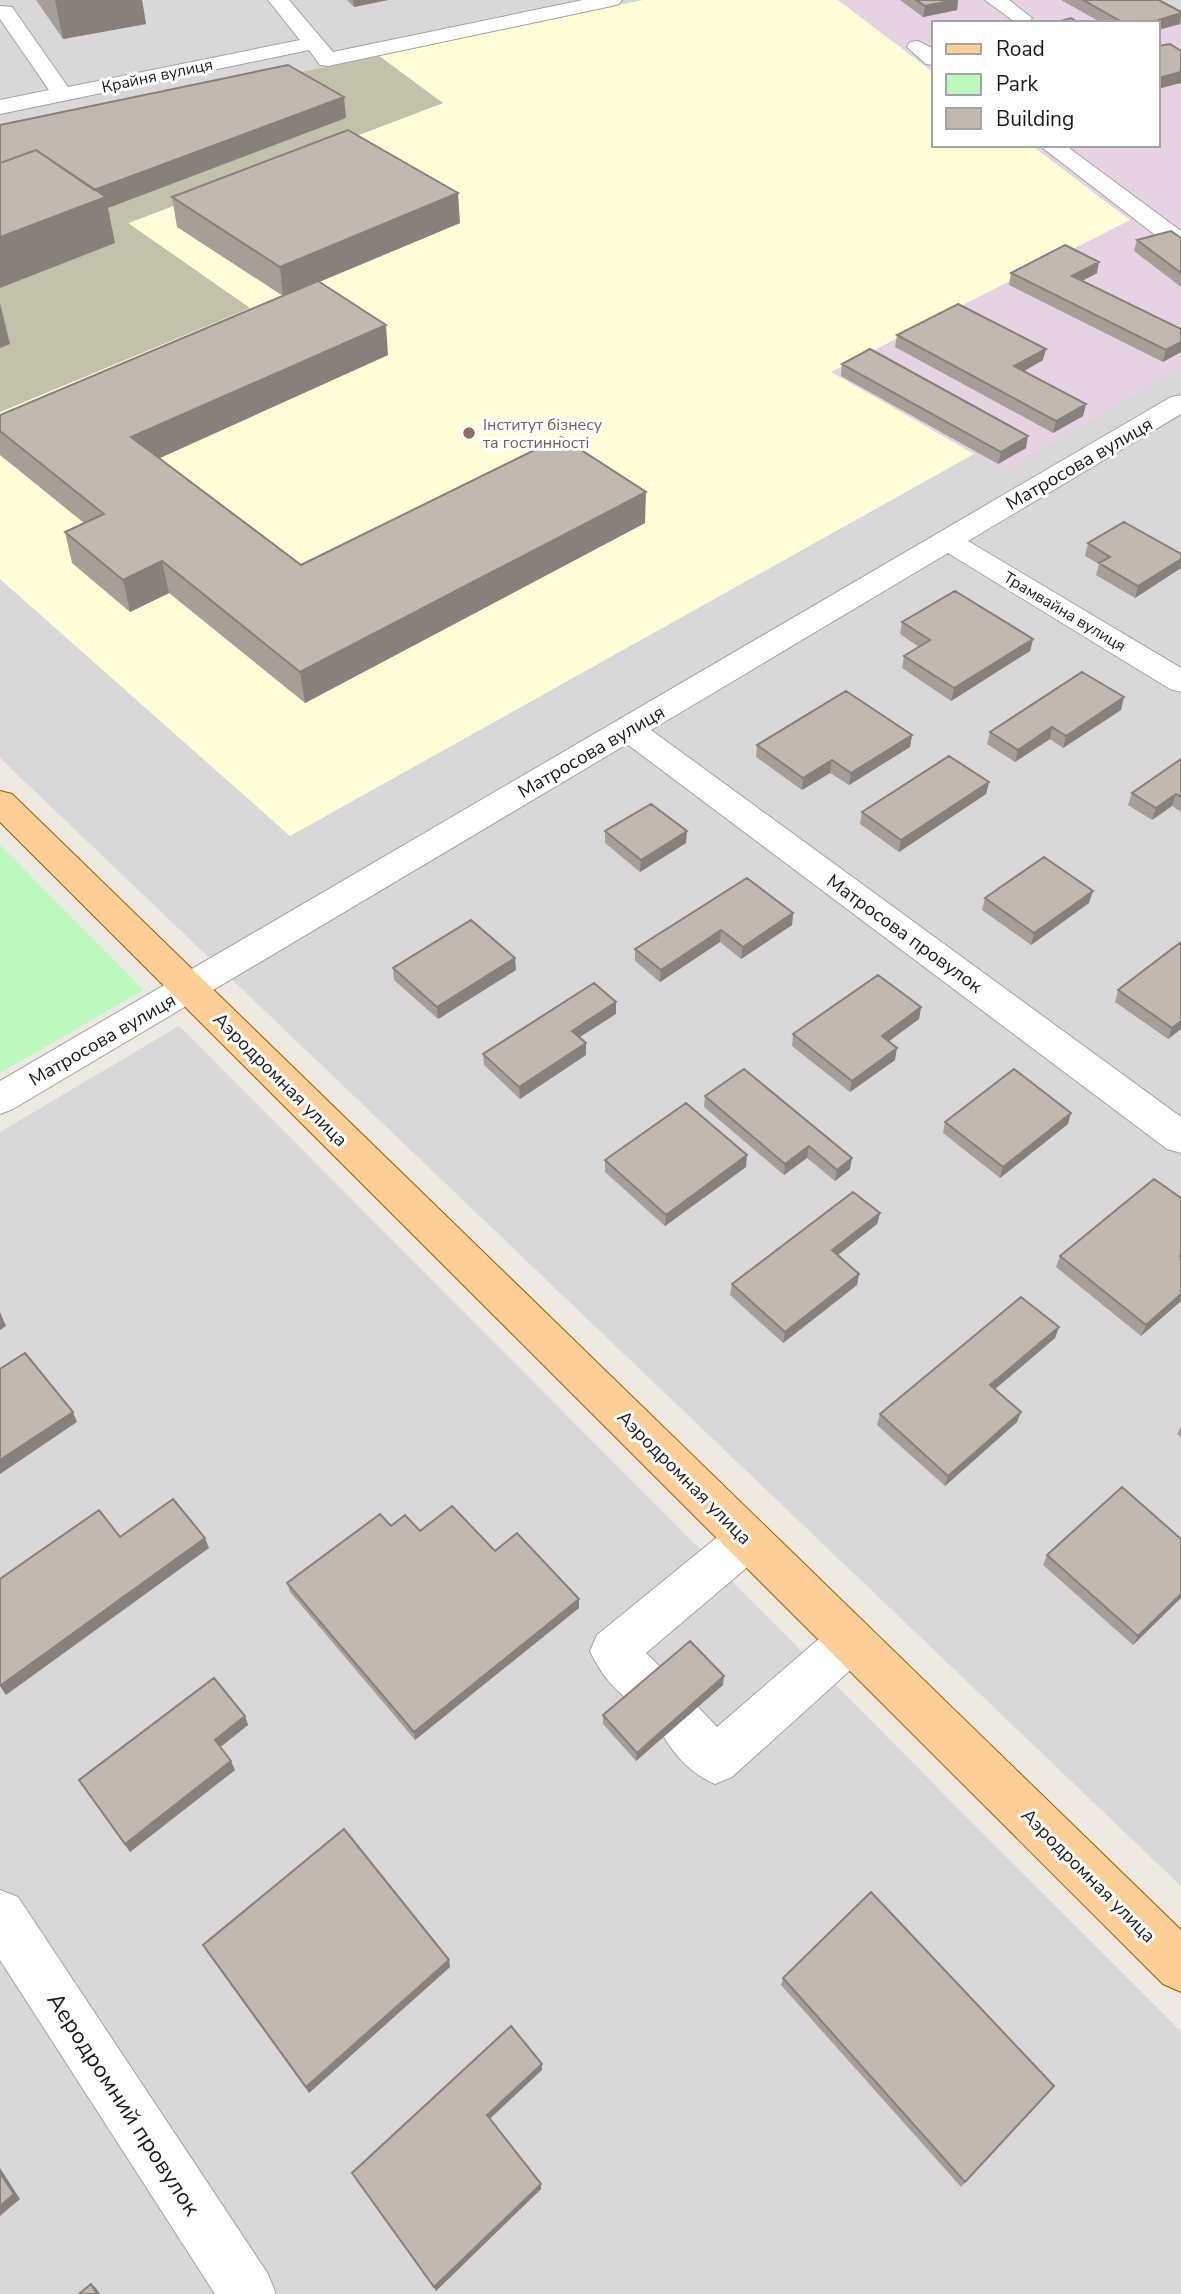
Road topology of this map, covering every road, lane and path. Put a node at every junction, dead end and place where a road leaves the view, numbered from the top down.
1 (278, 0) edge
2 (612, 0) edge
3 (995, 0) edge
4 (0, 12) edge
5 (1012, 21) edge
6 (932, 44) edge
7 (321, 51) junction
8 (932, 58) edge
9 (62, 94) junction
10 (0, 107) edge
11 (1052, 147) edge
12 (1181, 243) edge
13 (1181, 403) edge
14 (948, 541) junction
15 (1181, 682) edge
16 (628, 729) junction
17 (0, 802) edge
18 (189, 988) junction
19 (0, 1098) edge
20 (1181, 1138) edge
21 (748, 1539) junction
22 (851, 1640) junction
23 (647, 1687) edge
24 (681, 1723) edge
25 (0, 1914) edge
26 (1181, 1966) edge
27 (248, 2294) edge

1 - 7 street
2 - 7 street, Крайня вулиця
3 - 5 street
4 - 9 street
6 - 8 street
7 - 9 street, Крайня вулиця
9 - 10 street, Крайня вулиця
11 - 12 street
13 - 14 street, Матросова вулиця
14 - 15 street, Трамвайна вулиця
14 - 16 street, Матросова вулиця
16 - 18 street, Матросова вулиця
16 - 20 street, Матросова провулок
17 - 18 main road, Аэродромная улица
18 - 19 street, Матросова вулиця
18 - 21 main road, Аэродромная улица
21 - 22 main road, Аэродромная улица
21 - 23 street
22 - 24 street
22 - 26 main road, Аэродромная улица
25 - 27 street, Аеродромний провулок

